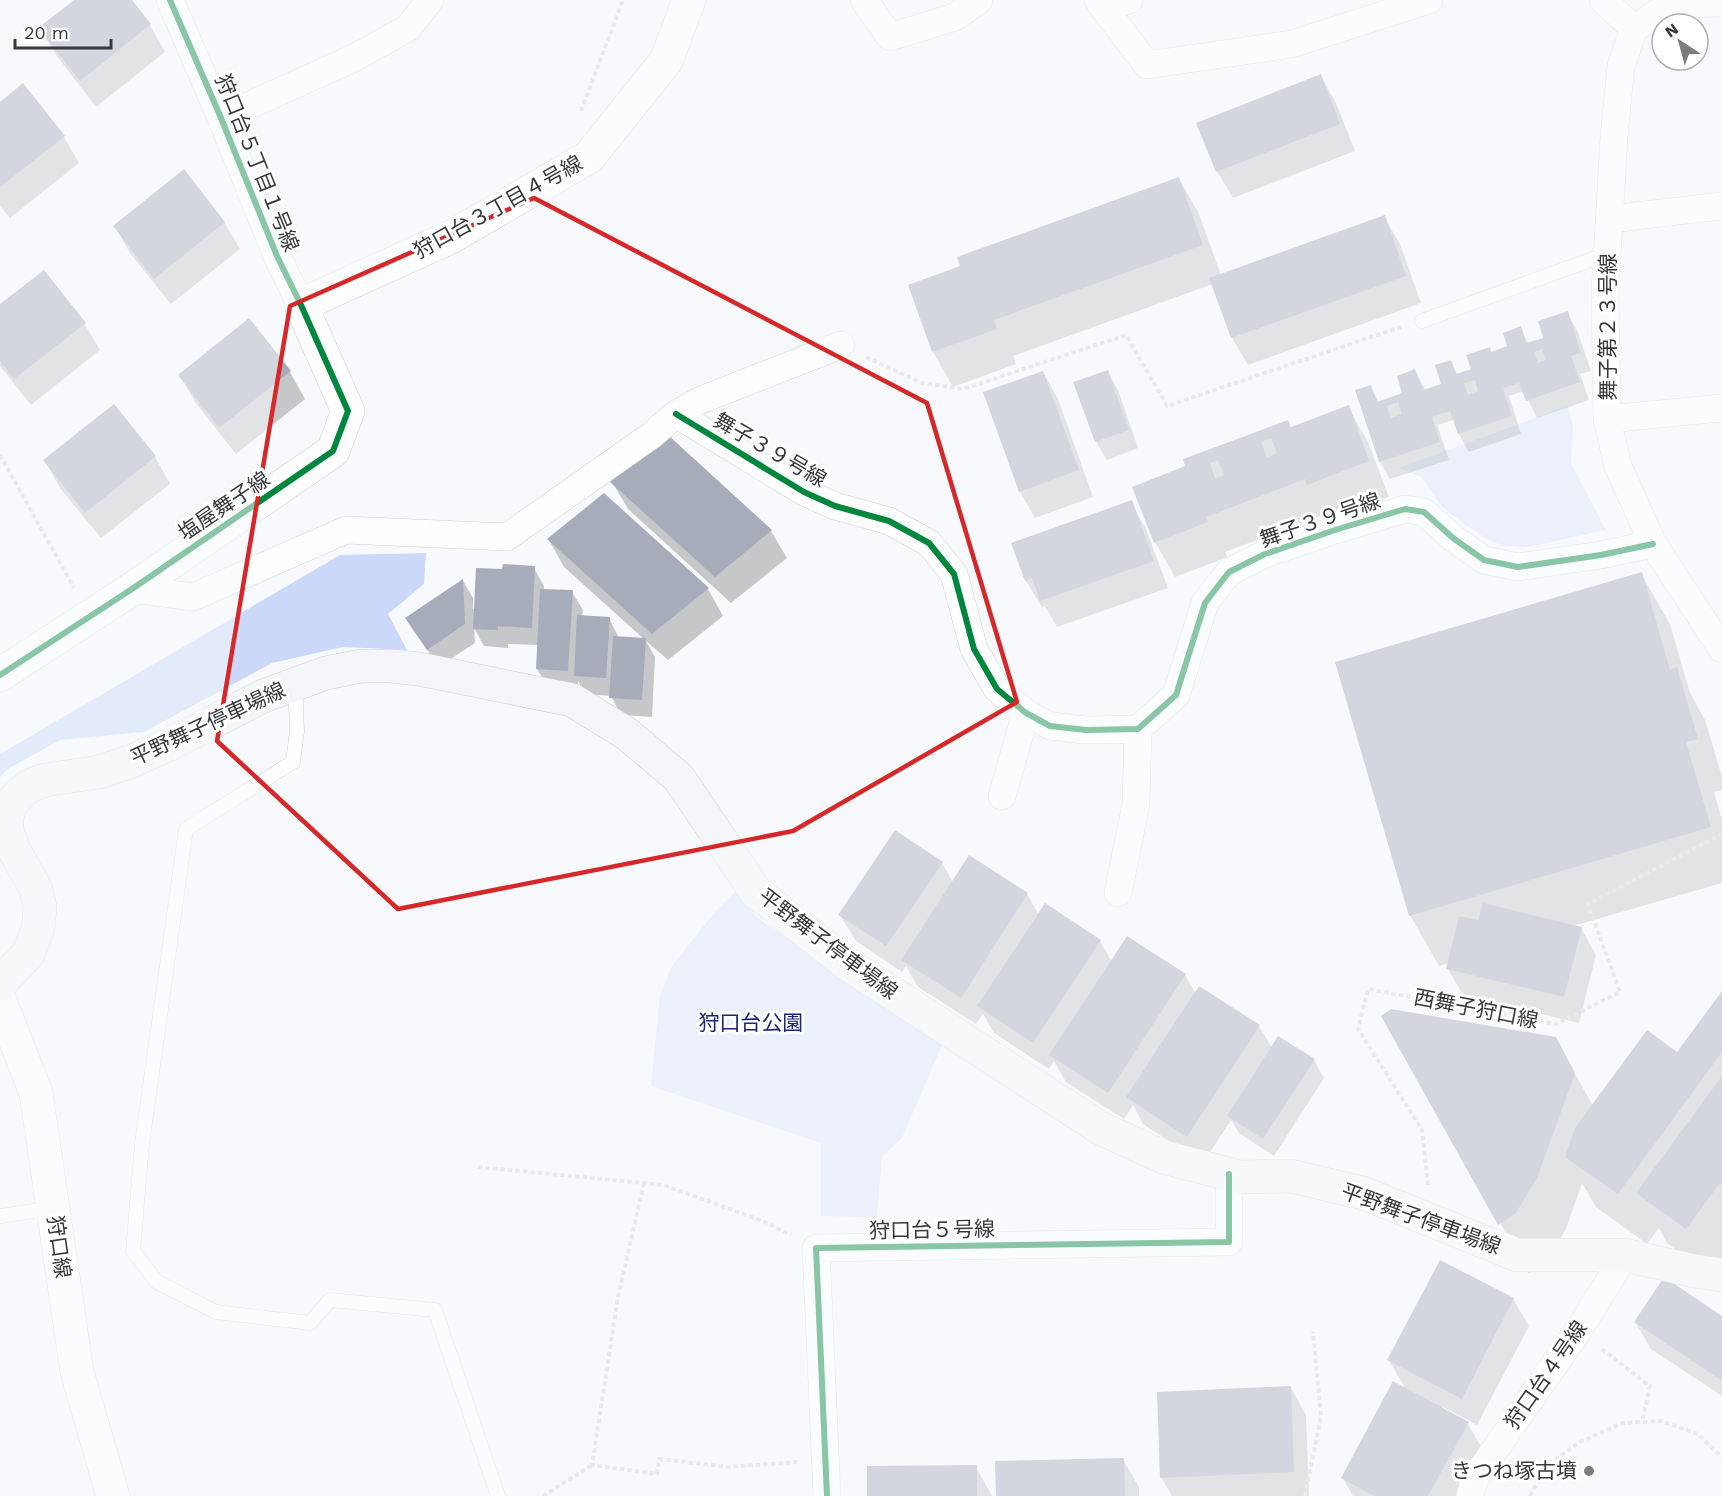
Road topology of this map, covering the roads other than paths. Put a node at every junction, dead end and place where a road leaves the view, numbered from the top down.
1 (170, 0) edge
2 (430, 0) edge
3 (689, 0) edge
4 (864, 0) edge
5 (979, 0) edge
6 (1129, 0) edge
7 (1429, 0) edge
8 (1603, 0) edge
9 (1674, 2) edge
10 (1722, 3) edge
11 (1101, 5) edge
12 (1635, 29) junction
13 (222, 118) junction
14 (1722, 206) edge
15 (1610, 219) junction
16 (1607, 254) junction
17 (301, 305) junction
18 (1422, 321) road end
19 (841, 345) road end
20 (1722, 408) edge
21 (676, 414) junction
22 (1607, 418) junction
23 (1653, 544) junction
24 (132, 589) junction
25 (1714, 624) edge
26 (1722, 650) edge
27 (0, 675) edge
28 (295, 684) junction
29 (1026, 713) junction
30 (1138, 729) junction
31 (1002, 796) dead end
32 (1118, 893) dead end
33 (0, 984) edge
34 (0, 1001) edge
35 (1229, 1174) junction
36 (53, 1208) junction
37 (0, 1216) edge
38 (1625, 1255) junction
39 (1722, 1275) edge
40 (113, 1496) edge
41 (498, 1496) edge
42 (826, 1496) edge
43 (1470, 1496) edge

1 - 13 street, 狩口台５丁目１号線
2 - 13 street
3 - 17 street, 狩口台３丁目４号線
4 - 5 street
6 - 11 street
7 - 11 street
8 - 12 street
9 - 10 street
9 - 12 street
12 - 15 street, 舞子第２３号線
13 - 17 street, 狩口台５丁目１号線
14 - 15 street
15 - 16 street, 舞子第２３号線
16 - 18 lane
16 - 22 street, 舞子第２３号線
17 - 24 street, 塩屋舞子線
19 - 21 street
20 - 22 street
21 - 24 street
21 - 29 street, 舞子３９号線
22 - 23 street, 舞子第２３号線
23 - 25 street, 舞子第２３号線
23 - 30 street, 舞子３９号線
24 - 27 street, 塩屋舞子線
25 - 26 street, 舞子第２３号線
28 - 33 main road, 平野舞子停車場線
28 - 35 main road, 平野舞子停車場線
28 - 41 lane
29 - 30 street, 舞子３９号線
29 - 31 street
30 - 32 street
34 - 36 street, 狩口線
35 - 38 main road, 平野舞子停車場線
35 - 42 street, 狩口台５号線
36 - 37 lane
36 - 40 street, 狩口線
38 - 39 main road, 平野舞子停車場線
38 - 43 street, 狩口台４号線

